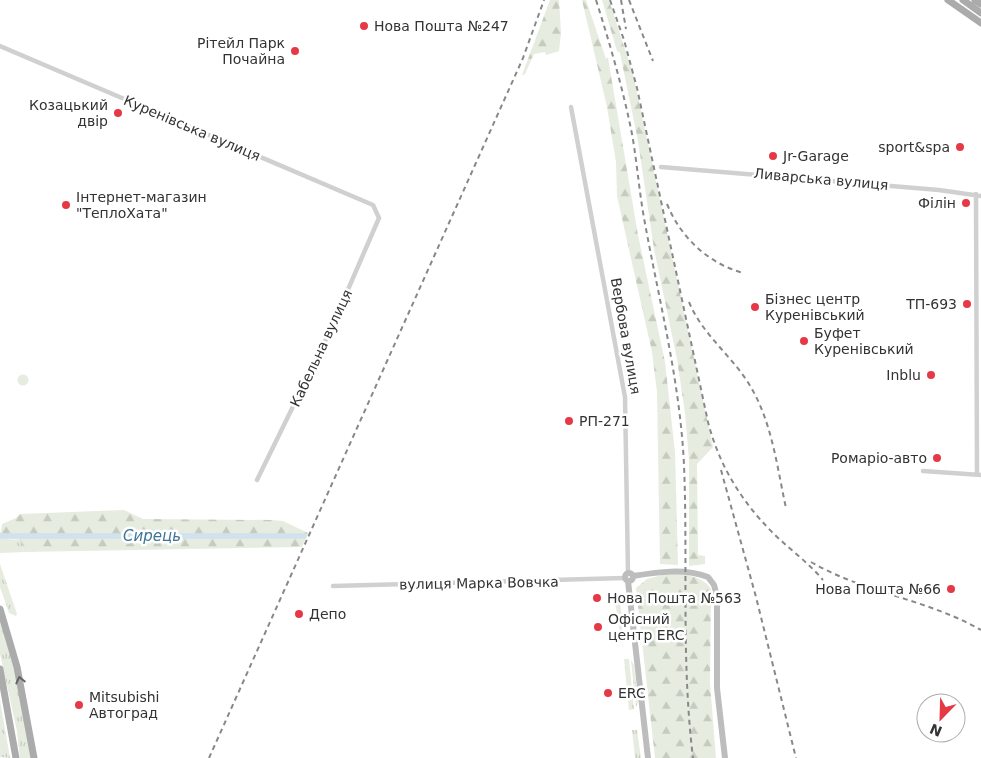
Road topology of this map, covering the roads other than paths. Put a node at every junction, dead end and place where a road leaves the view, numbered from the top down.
1 (948, 0) edge
2 (963, 0) edge
3 (975, 0) edge
4 (981, 4) edge
5 (981, 13) edge
6 (981, 23) edge
7 (0, 46) edge
8 (571, 107) dead end
9 (661, 167) dead end
10 (979, 195) edge
11 (379, 214) joint
12 (923, 471) dead end
13 (979, 475) edge
14 (257, 480) dead end
15 (628, 577) junction
16 (333, 586) dead end
17 (0, 609) edge
18 (0, 669) edge
19 (16, 758) edge
20 (34, 758) edge
21 (648, 758) edge
22 (725, 758) edge

1 - 6 main road
2 - 5 main road
3 - 4 main road
7 - 11 street, Куренівська вулиця
8 - 15 street, Вербова вулиця
9 - 10 street, Ливарська вулиця
10 - 13 street
11 - 14 street, Кабельна вулиця
12 - 13 street
15 - 16 street, вулиця Марка Вовчка
15 - 21 main road, Вербова вулиця
15 - 22 main road
20 -> 17 main road
18 - 19 main road

